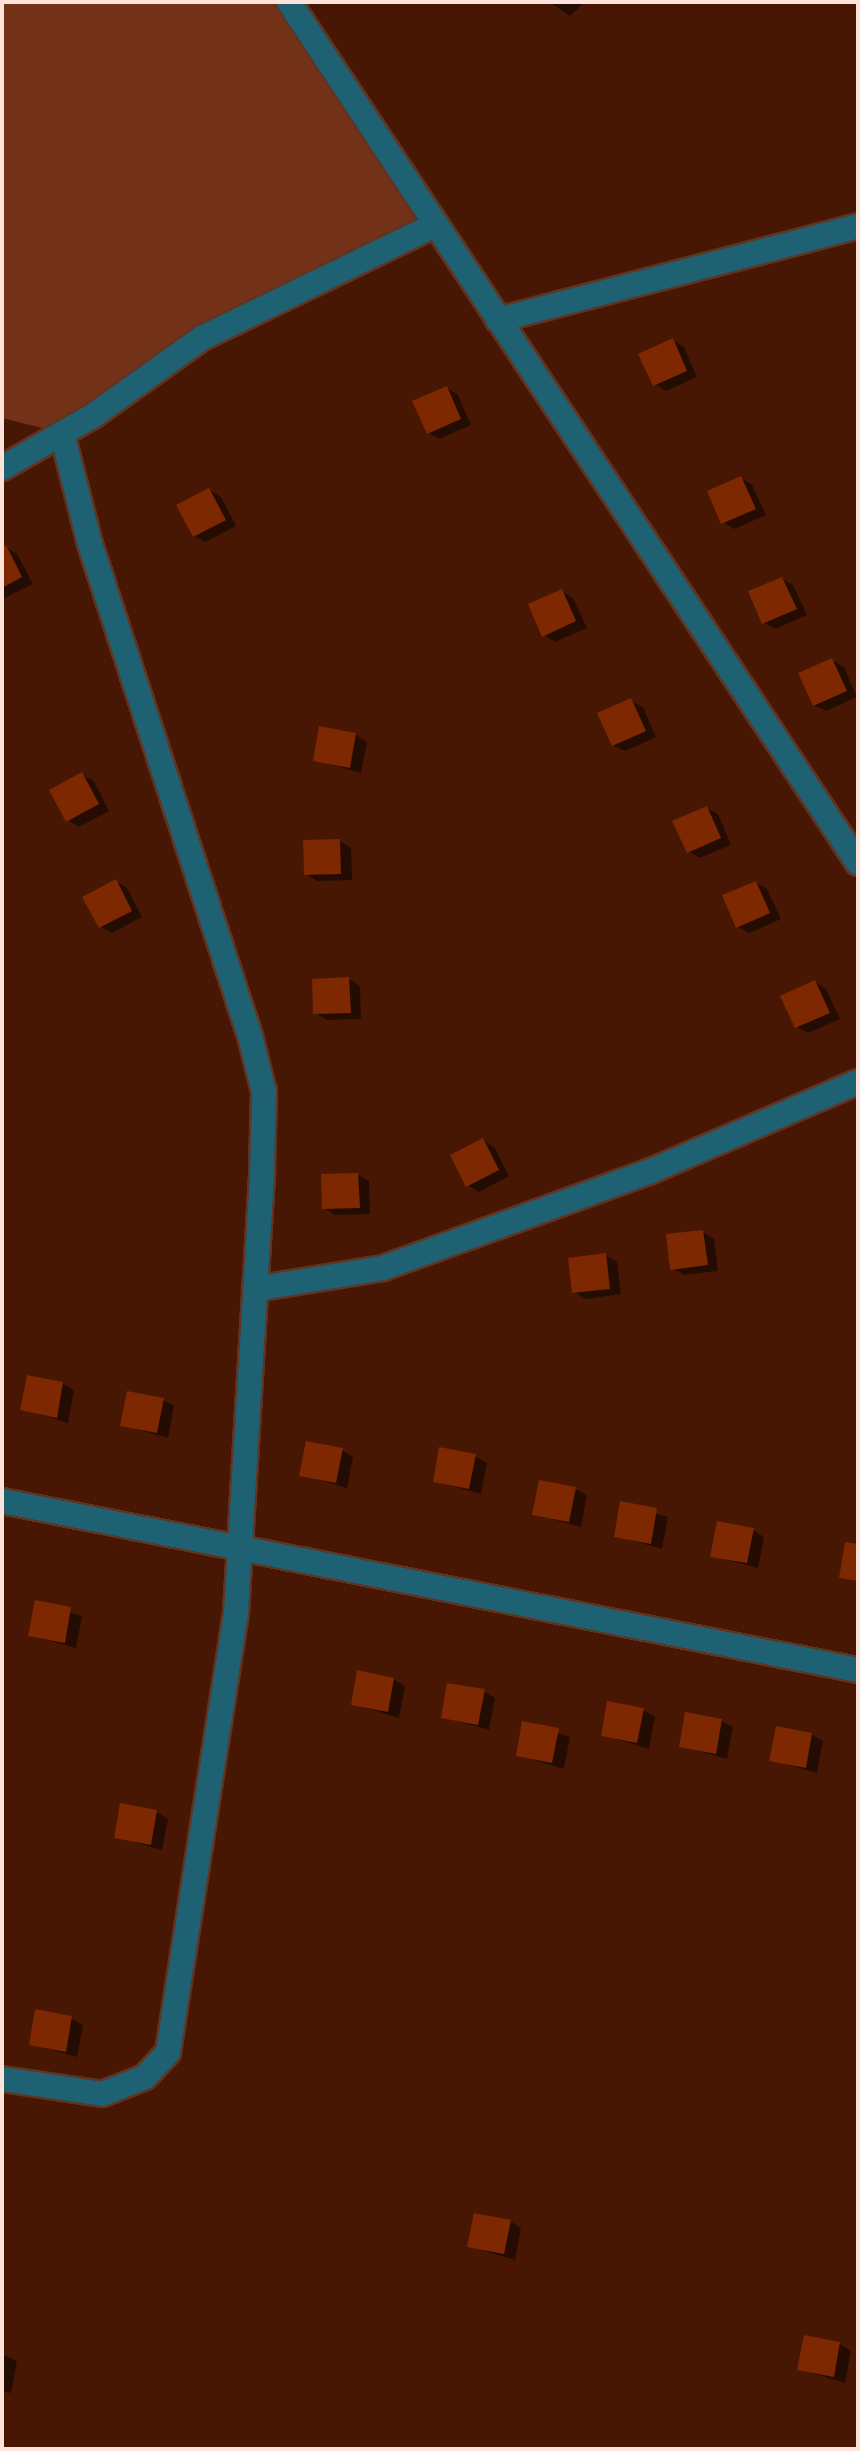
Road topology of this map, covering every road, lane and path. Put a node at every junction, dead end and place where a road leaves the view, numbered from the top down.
1 (289, 2) edge
2 (435, 225) junction
3 (858, 226) edge
4 (498, 320) junction
5 (62, 433) junction
6 (2, 468) edge
7 (858, 863) edge
8 (858, 1082) edge
9 (255, 1289) junction
10 (2, 1501) edge
11 (240, 1549) junction
12 (858, 1670) edge
13 (2, 2079) edge

1 - 2 street
2 - 4 street
2 - 5 street
3 - 4 street
4 - 7 street
5 - 6 street
5 - 9 street
8 - 9 street
9 - 11 street
10 - 11 street
11 - 12 street
11 - 13 street

